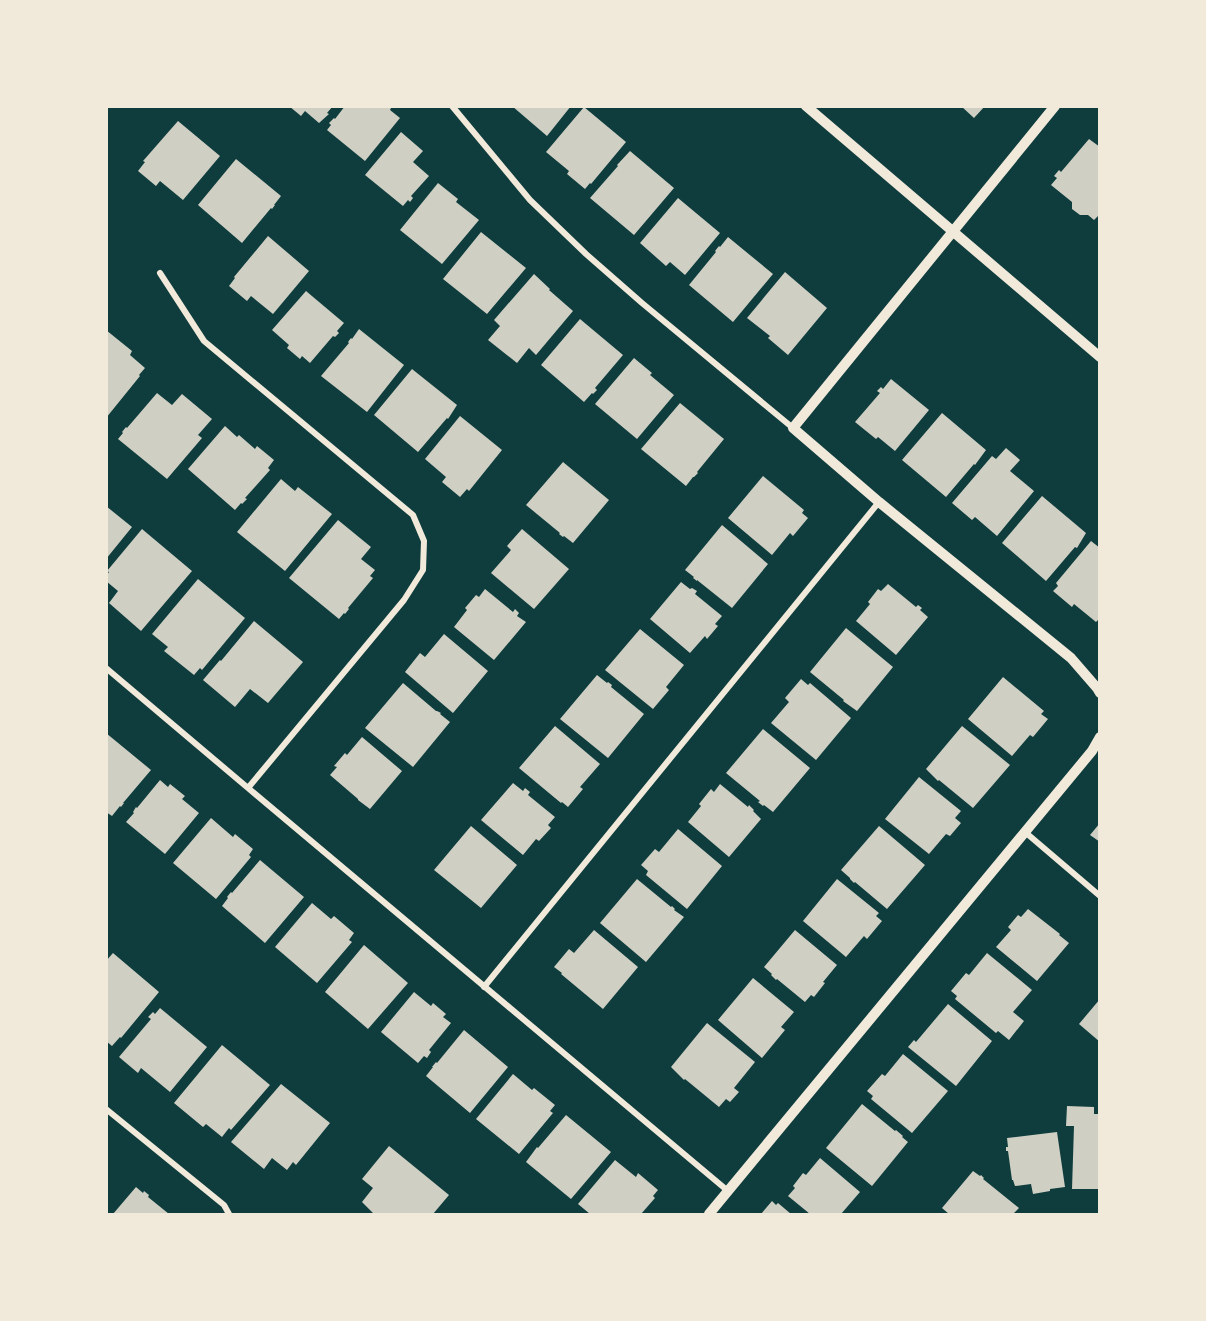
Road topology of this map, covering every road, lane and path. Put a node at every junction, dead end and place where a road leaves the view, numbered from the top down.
1 (452, 106) edge
2 (806, 106) edge
3 (1055, 106) edge
4 (953, 233) junction
5 (160, 273) dead end
6 (1100, 357) edge
7 (793, 428) junction
8 (879, 502) junction
9 (106, 668) edge
10 (1100, 693) edge
11 (1100, 737) edge
12 (248, 788) junction
13 (1025, 832) junction
14 (1100, 896) edge
15 (484, 987) junction
16 (106, 1109) edge
17 (728, 1191) junction
18 (229, 1215) edge
19 (709, 1215) edge

1 - 7 street
2 - 4 street
3 - 4 street
4 - 6 street
4 - 7 street
5 - 12 street
7 - 8 street
8 - 10 street
8 - 15 street
9 - 12 street
11 - 13 street
12 - 15 street
13 - 14 street
13 - 17 street
15 - 17 street
16 - 18 street
17 - 19 street

